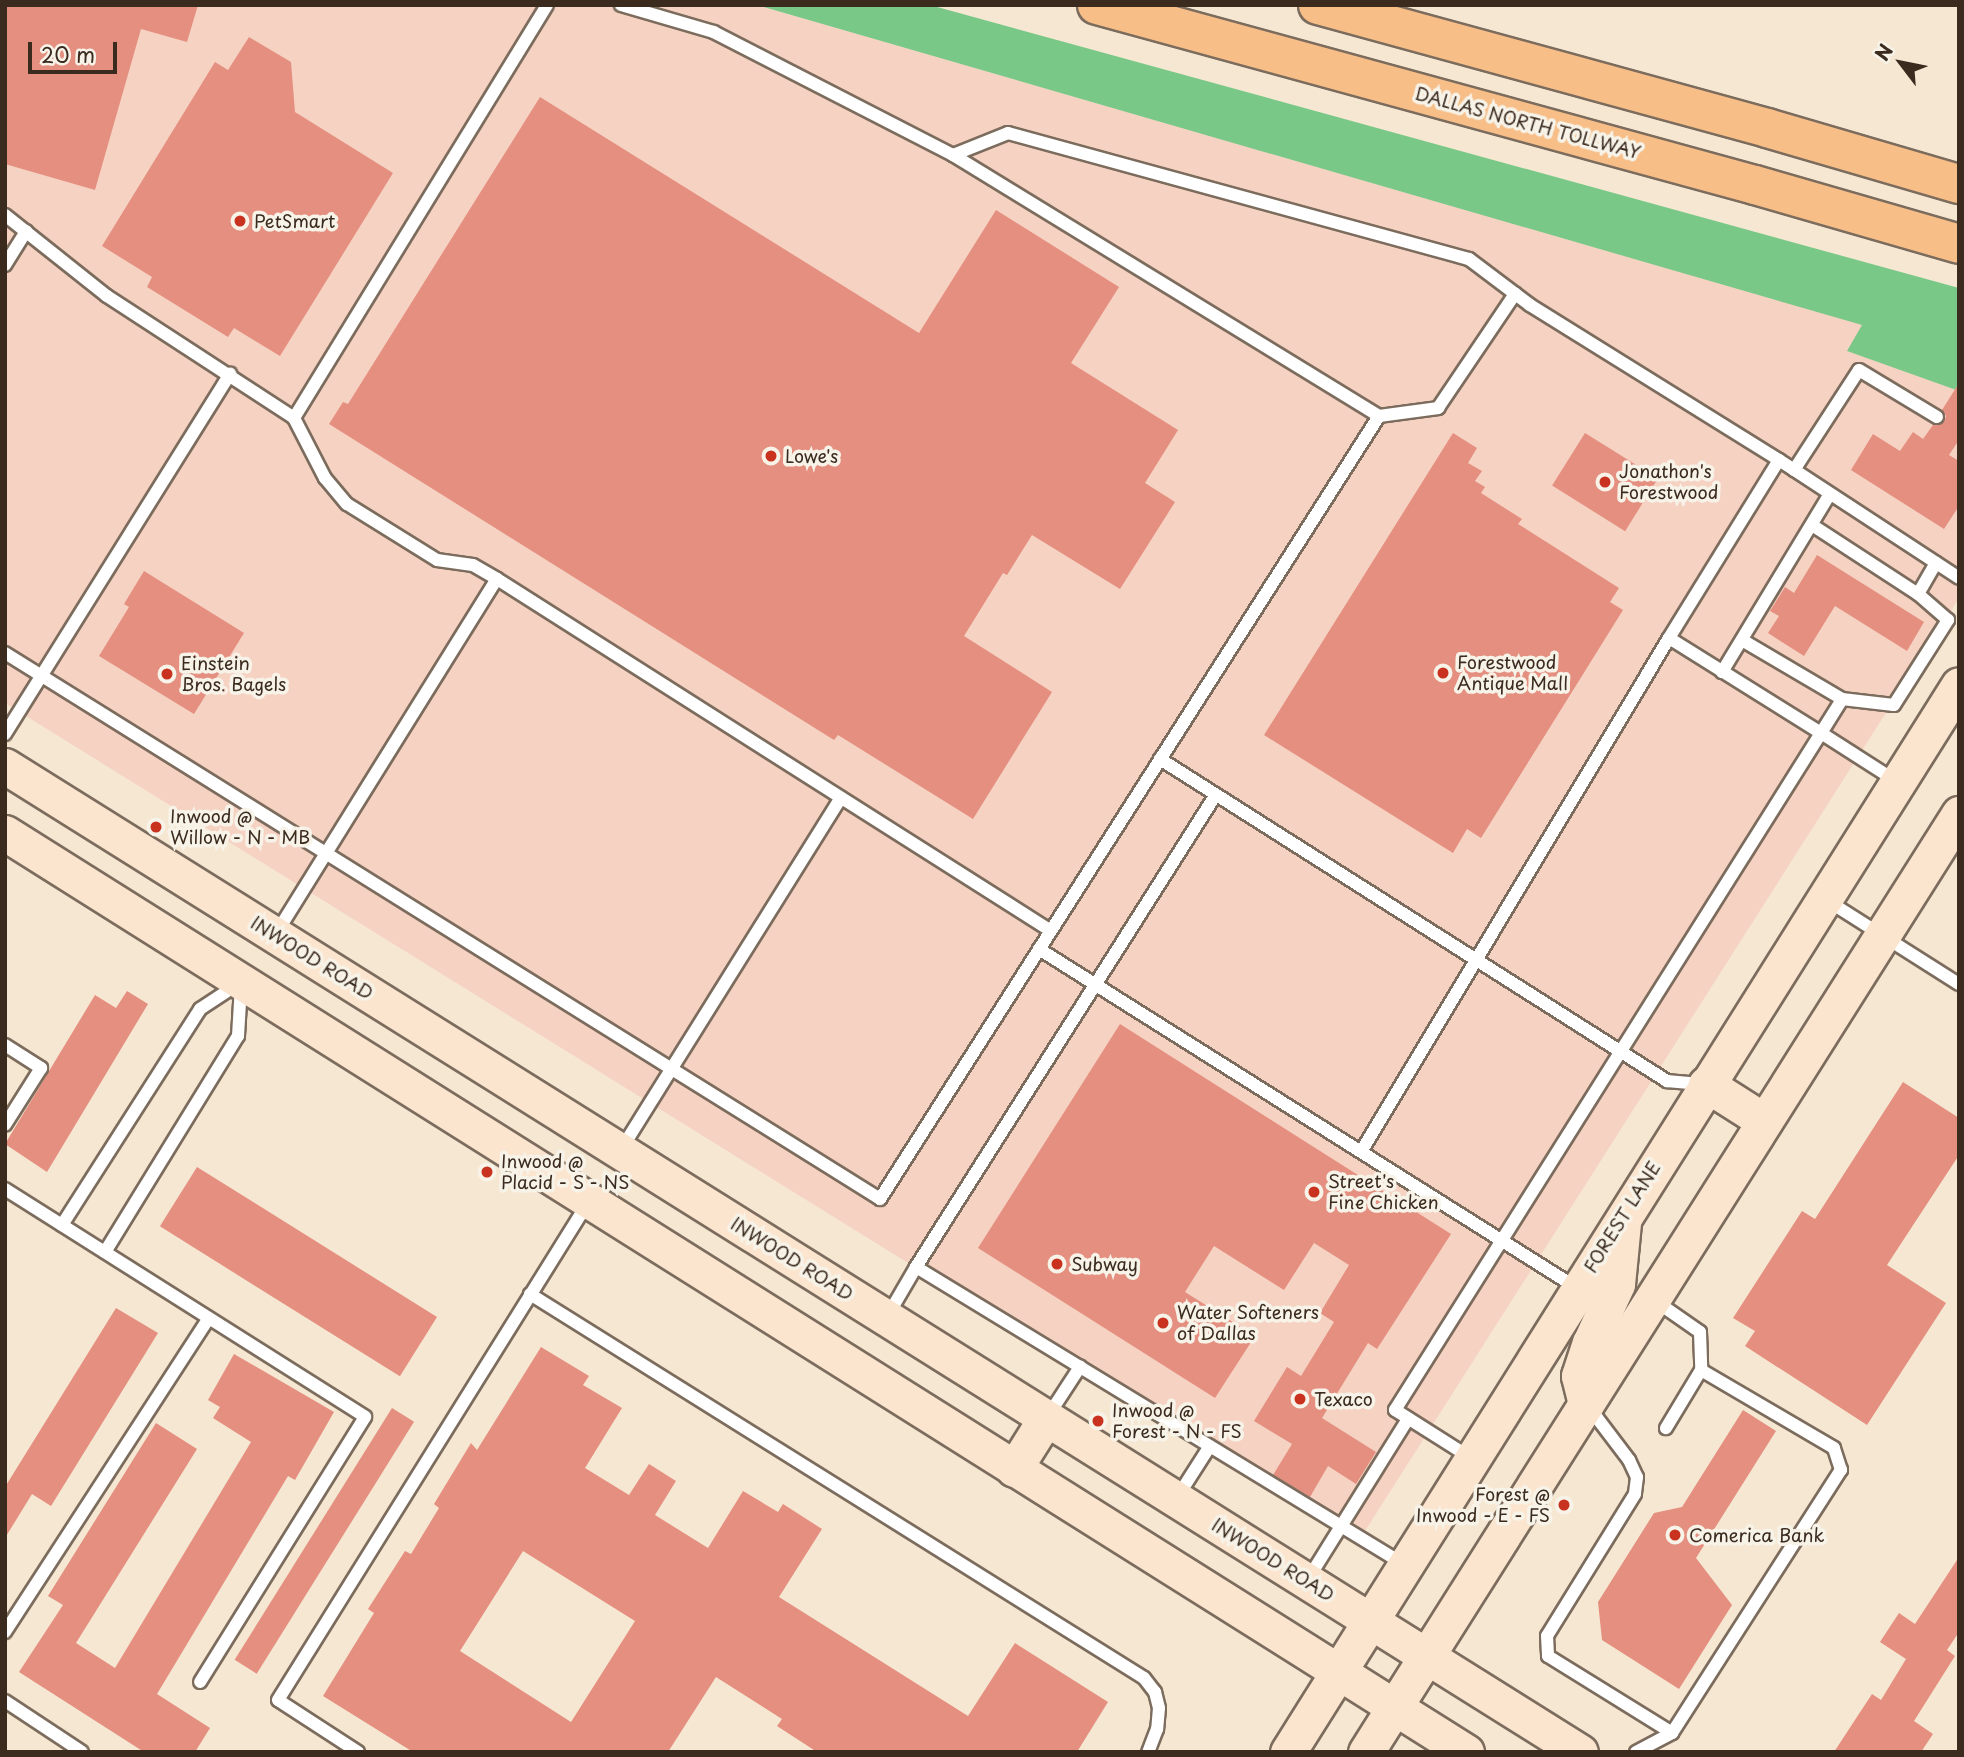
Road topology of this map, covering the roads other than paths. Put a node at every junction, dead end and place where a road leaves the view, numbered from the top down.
1 (547, 5) edge
2 (621, 5) edge
3 (1097, 5) edge
4 (1318, 5) edge
5 (953, 155) junction
6 (1959, 184) edge
7 (5, 215) edge
8 (26, 231) junction
9 (1959, 244) edge
10 (5, 265) edge
11 (1515, 294) junction
12 (230, 374) junction
13 (1379, 416) junction
14 (1937, 417) dead end
15 (295, 418) junction
16 (1779, 460) junction
17 (1794, 470) junction
18 (1830, 494) junction
19 (1812, 525) junction
20 (1936, 563) junction
21 (1957, 574) edge
22 (497, 579) junction
23 (1918, 594) junction
24 (1669, 638) junction
25 (1742, 640) junction
26 (5, 653) edge
27 (1722, 672) junction
28 (42, 676) junction
29 (1959, 685) edge
30 (1842, 699) junction
31 (1821, 733) junction
32 (5, 734) edge
33 (1160, 760) junction
34 (5, 766) edge
35 (1897, 781) junction
36 (1215, 796) junction
37 (841, 797) junction
38 (1959, 814) edge
39 (5, 833) edge
40 (326, 853) junction
41 (1825, 899) junction
42 (1051, 931) junction
43 (275, 935) junction
44 (1882, 937) junction
45 (1039, 949) junction
46 (1476, 960) junction
47 (241, 982) junction
48 (1959, 984) edge
49 (1095, 985) junction
50 (5, 1045) edge
51 (1621, 1051) junction
52 (672, 1069) junction
53 (1706, 1084) junction
54 (1764, 1121) junction
55 (5, 1125) edge
56 (620, 1151) junction
57 (1361, 1152) junction
58 (5, 1189) edge
59 (590, 1201) junction
60 (1625, 1213) junction
61 (62, 1225) junction
62 (1502, 1240) junction
63 (105, 1252) junction
64 (916, 1267) junction
65 (1577, 1288) junction
66 (530, 1294) junction
67 (1652, 1299) junction
68 (209, 1318) junction
69 (886, 1318) junction
70 (1080, 1367) junction
71 (1701, 1370) junction
72 (1586, 1404) junction
73 (1046, 1419) junction
74 (1408, 1419) junction
75 (1666, 1428) dead end
76 (1210, 1446) junction
77 (1471, 1459) junction
78 (1014, 1469) junction
79 (1176, 1500) junction
80 (1341, 1525) junction
81 (1405, 1564) junction
82 (1306, 1581) junction
83 (11, 1612) edge
84 (1369, 1621) junction
85 (5, 1632) edge
86 (1427, 1656) junction
87 (1338, 1673) junction
88 (200, 1682) dead end
89 (5, 1701) edge
90 (1395, 1707) junction
91 (1672, 1733) junction
92 (82, 1752) edge
93 (358, 1752) edge
94 (1148, 1752) edge
95 (1288, 1752) edge
96 (1366, 1752) edge
97 (1466, 1752) edge
98 (1580, 1752) edge
99 (1636, 1752) edge

1 - 15 lane
2 - 5 lane
3 - 9 highway, DALLAS NORTH TOLLWAY
4 - 6 highway
5 - 11 lane
5 - 13 lane
7 - 8 lane
8 - 10 lane
8 - 12 lane
11 - 13 lane
11 - 16 lane
12 - 15 lane
12 - 28 lane
13 - 33 lane
14 - 17 lane
15 - 22 lane
16 - 17 lane
16 - 24 lane
17 - 18 lane
18 - 19 lane
18 - 20 lane
19 - 23 lane
19 - 25 lane
20 - 21 lane
20 - 23 lane
22 - 37 lane
22 - 40 lane
23 - 30 lane
24 - 27 lane
24 - 46 lane
25 - 27 lane
25 - 30 lane
26 - 28 lane
27 - 31 lane
28 - 32 lane
28 - 40 lane
29 - 35 main road, FOREST LANE
30 - 31 lane
31 - 35 lane
31 - 51 lane
33 - 36 lane
33 - 42 lane
34 - 43 main road, INWOOD ROAD
35 - 41 main road, FOREST LANE
36 - 46 lane
36 - 49 lane
37 - 42 lane
37 - 52 lane
38 - 44 main road
39 - 47 main road
40 - 43 lane
40 - 52 lane
41 - 44 lane
41 - 53 main road, FOREST LANE
42 - 45 lane
43 - 47 main road
43 - 56 main road, INWOOD ROAD
44 - 48 lane
44 - 54 main road
45 - 49 lane
45 - 52 lane
46 - 51 lane
46 - 57 lane
47 - 59 main road
47 - 61 lane
47 - 63 lane
49 - 57 lane
49 - 64 lane
50 - 55 lane
51 - 53 lane
51 - 62 lane
52 - 56 lane
53 - 54 main road
53 - 60 main road, FOREST LANE
54 - 67 main road
56 - 59 main road
56 - 69 main road, INWOOD ROAD
57 - 62 lane
58 - 61 lane
59 - 66 lane
59 - 78 main road
60 - 65 main road, FOREST LANE
60 - 72 main road
61 - 63 lane
62 - 65 lane
62 - 74 lane
63 - 68 lane
64 - 69 lane
64 - 70 lane
65 - 77 main road, FOREST LANE
66 - 93 lane
66 - 94 lane
67 - 71 lane
67 - 72 main road
68 - 83 lane
68 - 88 lane
69 - 73 main road, INWOOD ROAD
70 - 73 lane
70 - 76 lane
71 - 75 lane
71 - 91 lane
72 - 86 main road
72 - 91 lane
73 - 78 main road
73 - 79 main road, INWOOD ROAD
74 - 77 lane
74 - 80 lane
76 - 79 lane
76 - 80 lane
77 - 81 main road, FOREST LANE
78 - 87 main road
79 - 82 main road, INWOOD ROAD
80 - 81 lane
80 - 82 lane
81 - 84 main road, FOREST LANE
82 - 84 main road, INWOOD ROAD
83 - 85 lane
84 - 86 main road, INWOOD ROAD
84 - 87 main road, FOREST LANE
86 - 90 main road
86 - 98 main road, INWOOD ROAD
87 - 90 main road
87 - 95 main road, FOREST LANE
89 - 92 lane
90 - 96 main road
90 - 97 main road
91 - 99 lane

